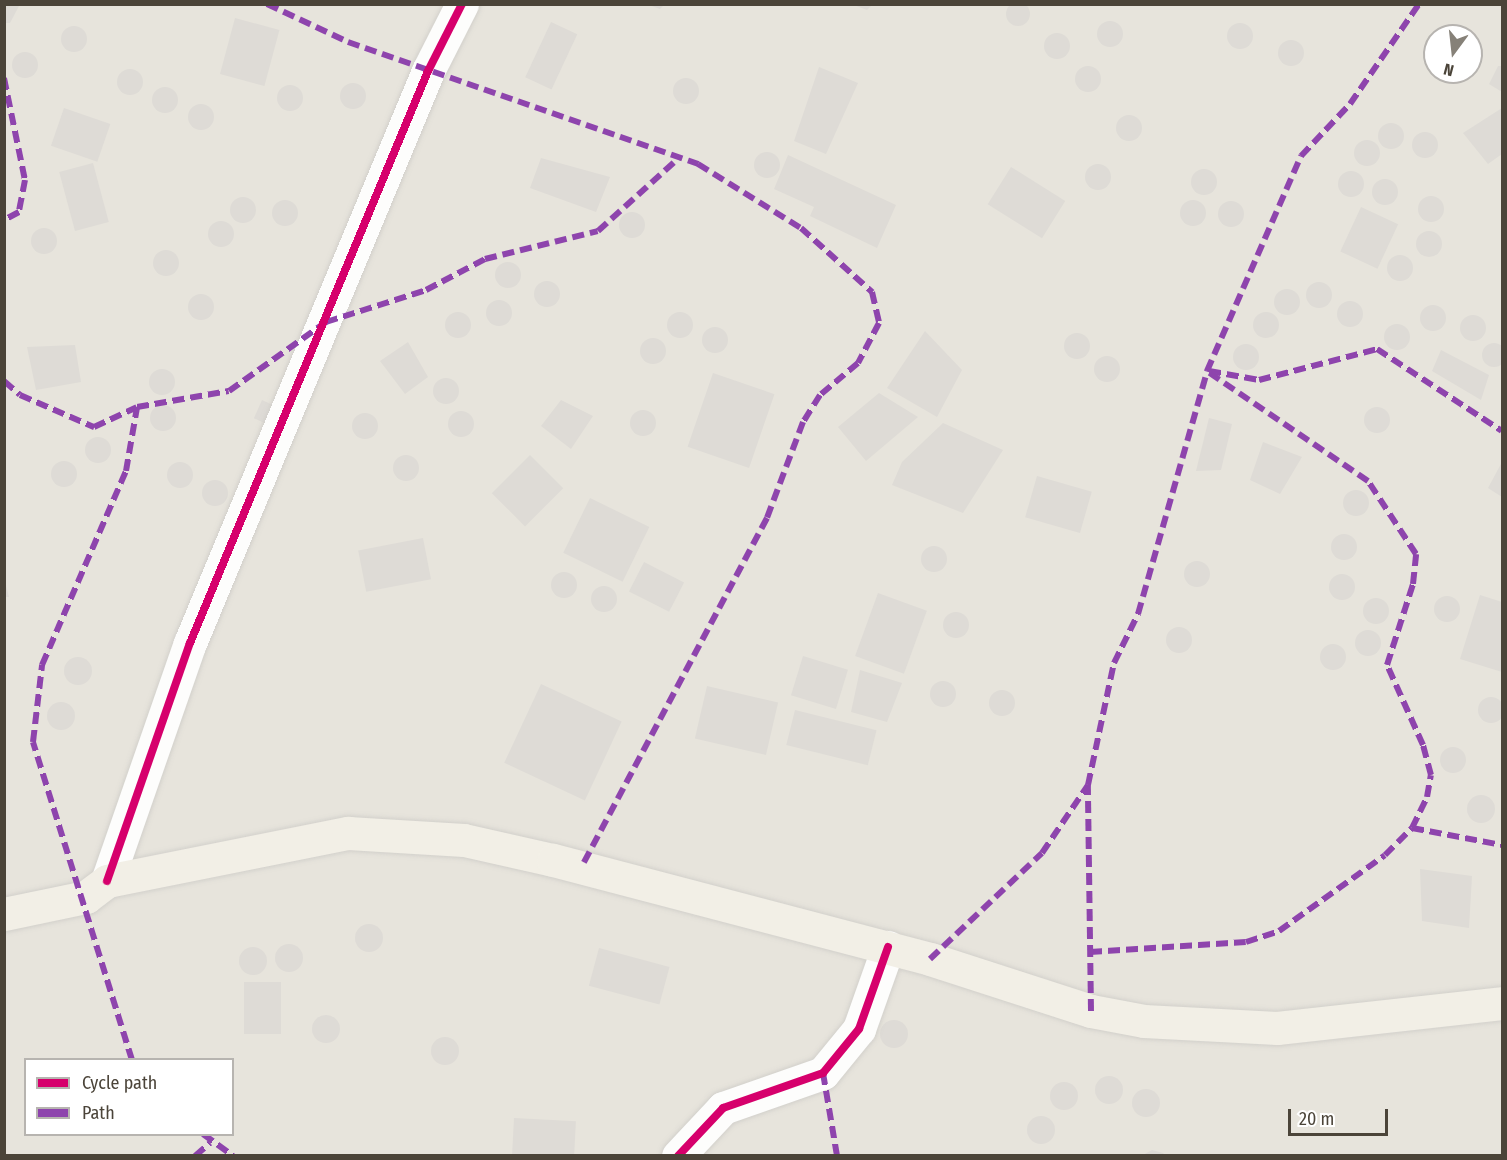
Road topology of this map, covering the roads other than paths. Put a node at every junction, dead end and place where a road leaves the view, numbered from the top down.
1 (462, 4) edge
2 (107, 881) junction
3 (4, 914) edge
4 (888, 948) junction
5 (1503, 1003) edge
6 (678, 1155) edge

1 - 2 street
2 - 3 main road
2 - 4 main road
4 - 5 main road
4 - 6 street

